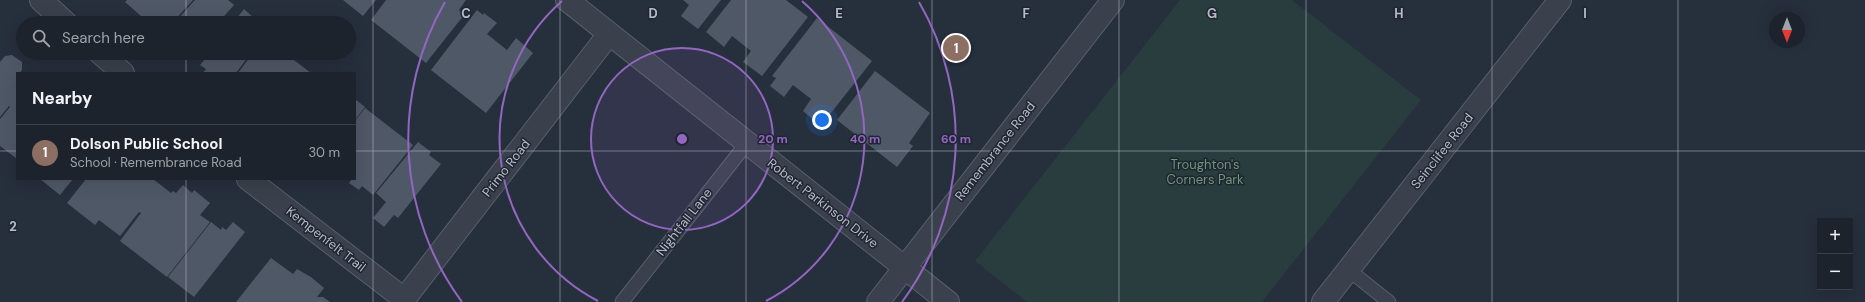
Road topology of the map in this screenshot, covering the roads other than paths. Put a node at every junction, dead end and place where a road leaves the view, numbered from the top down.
1 (40, 0) edge
2 (567, 0) edge
3 (1113, 0) edge
4 (1560, 0) edge
5 (58, 16) edge
6 (609, 34) junction
7 (108, 60) edge
8 (122, 72) edge
9 (746, 143) junction
10 (249, 180) edge
11 (905, 267) junction
12 (1349, 270) junction
13 (403, 301) edge
14 (622, 302) edge
15 (878, 302) edge
16 (948, 302) edge
17 (1323, 302) edge
18 (1389, 302) edge

1 - 5 street
2 - 6 street, Robert Parkinson Drive
3 - 11 street, Remembrance Road
4 - 12 street, Seinclifee Road
6 - 9 street, Robert Parkinson Drive
6 - 13 street, Primo Road
7 - 8 street
9 - 11 street, Robert Parkinson Drive
9 - 14 lane, Nightfall Lane
10 - 13 street, Kempenfelt Trail
11 - 15 street, Remembrance Road
11 - 16 street, Robert Parkinson Drive
12 - 17 street, Seinclifee Road
12 - 18 lane

